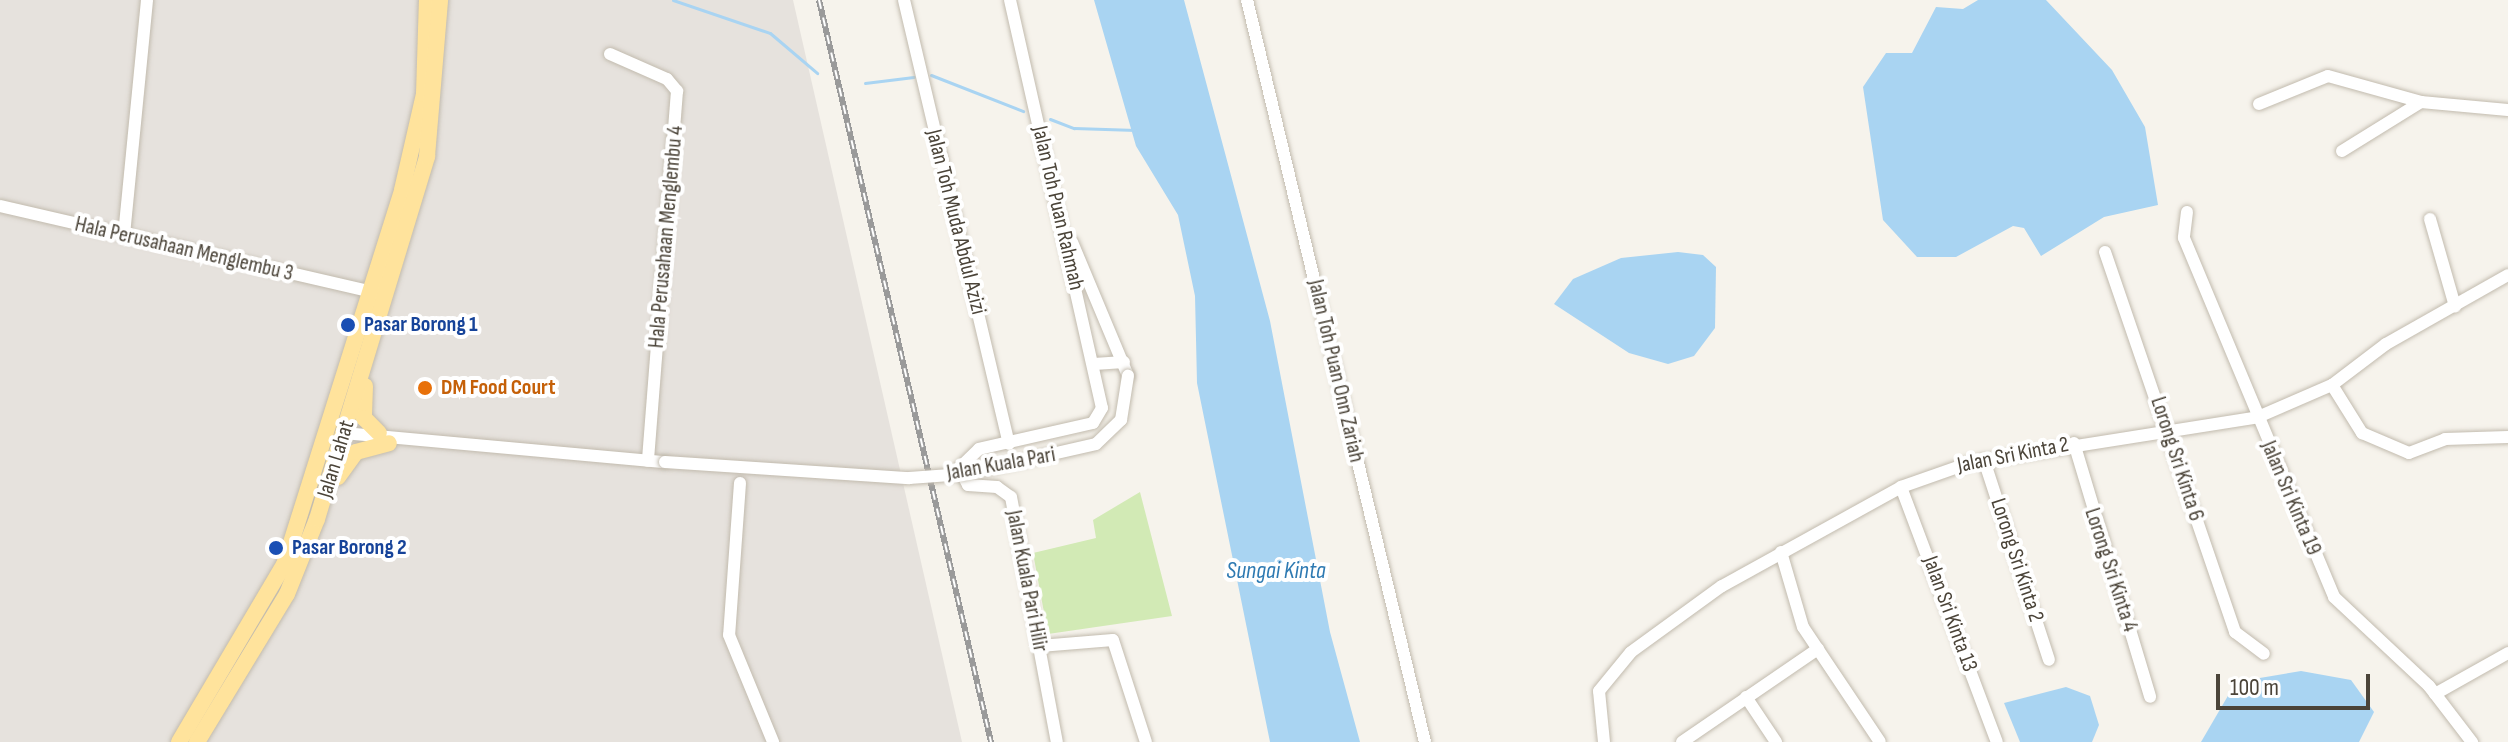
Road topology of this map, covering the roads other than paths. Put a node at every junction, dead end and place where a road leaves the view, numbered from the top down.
1 (147, 0) edge
2 (427, 0) edge
3 (440, 0) edge
4 (904, 0) edge
5 (1010, 0) edge
6 (1247, 0) edge
7 (610, 54) dead end
8 (2421, 102) junction
9 (2259, 104) dead end
10 (2508, 110) edge
11 (2342, 151) dead end
12 (0, 206) edge
13 (1060, 212) junction
14 (2187, 212) dead end
15 (2430, 219) dead end
16 (124, 235) junction
17 (2105, 252) dead end
18 (2508, 275) edge
19 (367, 291) junction
20 (2455, 306) junction
21 (1124, 362) junction
22 (365, 364) junction
23 (1094, 364) junction
24 (2332, 385) junction
25 (1100, 416) joint
26 (2258, 417) junction
27 (344, 433) junction
28 (2168, 433) junction
29 (2508, 437) edge
30 (384, 438) junction
31 (2074, 443) junction
32 (1009, 444) junction
33 (1984, 460) junction
34 (648, 461) junction
35 (740, 483) dead end
36 (1901, 487) junction
37 (1781, 552) junction
38 (292, 565) junction
39 (1040, 646) junction
40 (1818, 649) junction
41 (2508, 653) edge
42 (2264, 654) dead end
43 (2049, 660) dead end
44 (2435, 694) junction
45 (1746, 697) junction
46 (2150, 697) dead end
47 (179, 742) edge
48 (197, 742) edge
49 (773, 742) edge
50 (1057, 742) edge
51 (1146, 742) edge
52 (1425, 742) edge
53 (1604, 742) edge
54 (1682, 742) edge
55 (1776, 742) edge
56 (1880, 742) edge
57 (1997, 742) edge
58 (2472, 742) edge

1 - 16 street
2 - 19 main road
3 - 22 main road, Jalan Lahat
4 - 32 street, Jalan Toh Muda Abdul Azizi
5 - 13 street, Jalan Toh Puan Rahmah
6 - 52 street, Jalan Toh Puan Onn Zariah
7 - 34 street, Hala Perusahaan Menglembu 4
8 - 9 street
8 - 10 street
8 - 11 street
12 - 16 street, Hala Perusahaan Menglembu 3
13 - 21 street, Jalan Kuala Pari
13 - 23 street, Jalan Toh Puan Rahmah
14 - 26 street, Jalan Sri Kinta 19
15 - 20 street
16 - 19 street, Hala Perusahaan Menglembu 3
17 - 28 street, Lorong Sri Kinta 6
18 - 20 street, Jalan Sri Kinta 2
19 - 27 main road
19 - 38 main road
20 - 24 street, Jalan Sri Kinta 2
21 - 23 street
21 - 34 street, Jalan Kuala Pari, bridge
22 - 27 main road, Jalan Lahat
22 - 30 main road
23 - 25 street, Jalan Toh Puan Rahmah
24 - 26 street, Jalan Sri Kinta 2
24 - 29 street
25 - 32 street, Jalan Kuala Pari Hilir
26 - 28 street, Jalan Sri Kinta 2
26 - 44 street, Jalan Sri Kinta 19
27 - 30 street, Jalan Kuala Pari
27 - 38 main road, Jalan Lahat
28 - 31 street, Jalan Sri Kinta 2
28 - 42 street, Lorong Sri Kinta 6
30 - 34 street, Jalan Kuala Pari
30 - 38 main road
31 - 33 street, Jalan Sri Kinta 2
31 - 46 street, Lorong Sri Kinta 4
32 - 39 street, Jalan Kuala Pari Hilir
33 - 36 street, Jalan Sri Kinta 2
33 - 43 street, Lorong Sri Kinta 2
35 - 49 street
36 - 37 street, Jalan Sri Kinta 2
36 - 57 street, Jalan Sri Kinta 13
37 - 40 street
37 - 53 street, Jalan Sri Kinta 2
38 - 47 main road
38 - 48 main road
39 - 50 street, Jalan Kuala Pari Hilir
39 - 51 street
40 - 45 street
40 - 56 street
41 - 44 street
44 - 58 street, Jalan Sri Kinta 19
45 - 54 street
45 - 55 street

